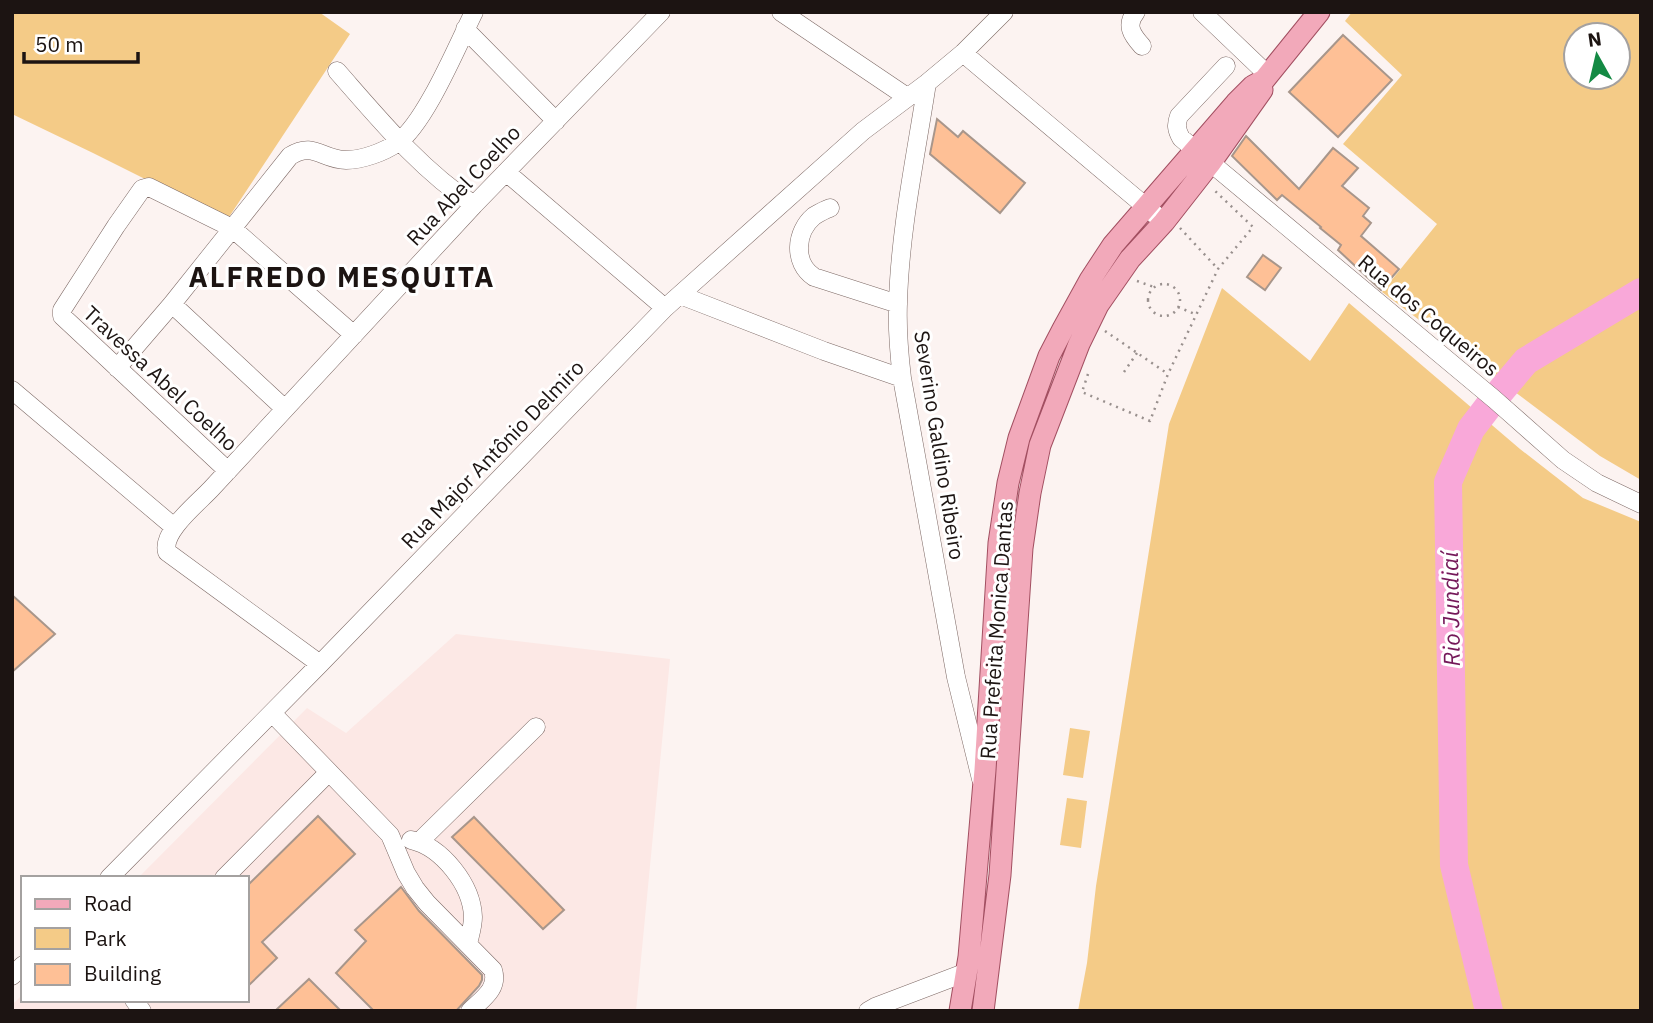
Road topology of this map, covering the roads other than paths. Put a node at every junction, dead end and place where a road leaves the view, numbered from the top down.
1 (474, 12) edge
2 (661, 12) edge
3 (780, 12) edge
4 (1004, 12) edge
5 (1136, 12) edge
6 (1202, 12) edge
7 (1319, 12) edge
8 (465, 29) junction
9 (1142, 46) dead end
10 (963, 52) junction
11 (1226, 66) dead end
12 (337, 71) dead end
13 (1266, 77) junction
14 (927, 83) junction
15 (907, 97) junction
16 (556, 121) junction
17 (399, 142) junction
18 (1203, 156) junction
19 (506, 172) junction
20 (474, 205) junction
21 (1147, 207) junction
22 (830, 208) dead end
23 (1170, 223) junction
24 (232, 228) junction
25 (680, 295) junction
26 (172, 304) junction
27 (898, 304) junction
28 (665, 307) junction
29 (354, 335) junction
30 (117, 368) junction
31 (902, 378) junction
32 (12, 390) edge
33 (285, 409) junction
34 (228, 471) junction
35 (1641, 504) edge
36 (174, 527) junction
37 (320, 664) junction
38 (272, 713) junction
39 (536, 727) dead end
40 (329, 772) junction
41 (984, 791) junction
42 (1005, 792) junction
43 (390, 835) junction
44 (419, 842) junction
45 (111, 876) edge
46 (225, 876) edge
47 (468, 944) junction
48 (967, 972) junction
49 (470, 1011) edge
50 (868, 1011) edge
51 (960, 1011) edge
52 (983, 1011) edge

1 - 8 street
2 - 16 street, Rua Abel Coelho
3 - 15 street
4 - 10 street, Rua Major Antônio Delmiro
5 - 9 street
6 - 13 street
7 - 13 main road, Rua Prefeita Monica Dantas
8 - 16 street
8 - 17 street
10 - 14 street, Rua Major Antônio Delmiro
10 - 21 street
11 - 18 street, Rua dos Coqueiros
12 - 17 street
13 - 18 main road, Rua Prefeita Monica Dantas
14 - 15 street, Rua Major Antônio Delmiro
14 - 27 street, Severino Galdino Ribeiro
15 - 25 street, Rua Major Antônio Delmiro
16 - 19 street, Rua Abel Coelho
17 - 20 street
17 - 24 street
18 - 21 main road, Rua Prefeita Monica Dantas
18 - 23 main road, Rua Prefeita Monica Dantas
18 - 35 street, Rua dos Coqueiros
19 - 20 street, Rua Abel Coelho
19 - 28 street
20 - 29 street, Rua Abel Coelho
21 - 23 street
21 - 41 main road, Rua Prefeita Monica Dantas
22 - 27 street
23 - 42 main road, Rua Prefeita Monica Dantas
24 - 26 street
24 - 29 street
24 - 30 street, Travessa Abel Coelho
25 - 28 street, Rua Major Antônio Delmiro
25 - 31 street
26 - 30 street
26 - 33 street
27 - 31 street, Severino Galdino Ribeiro
28 - 37 street, Rua Major Antônio Delmiro
29 - 33 street, Rua Abel Coelho
30 - 34 street, Travessa Abel Coelho
31 - 41 street, Severino Galdino Ribeiro
32 - 36 street
33 - 34 street, Rua Abel Coelho
34 - 36 street, Rua Abel Coelho
36 - 37 street, Rua Abel Coelho
37 - 38 street, Rua Major Antônio Delmiro
38 - 40 street
38 - 45 street, Rua Major Antônio Delmiro
39 - 44 street
40 - 43 street
40 - 46 street
41 - 42 street
41 - 48 main road, Rua Prefeita Monica Dantas
42 - 52 main road, Rua Prefeita Monica Dantas
43 - 44 street
43 - 47 street
44 - 47 street
47 - 49 street
48 - 50 street
48 - 51 main road, Rua Prefeita Monica Dantas

